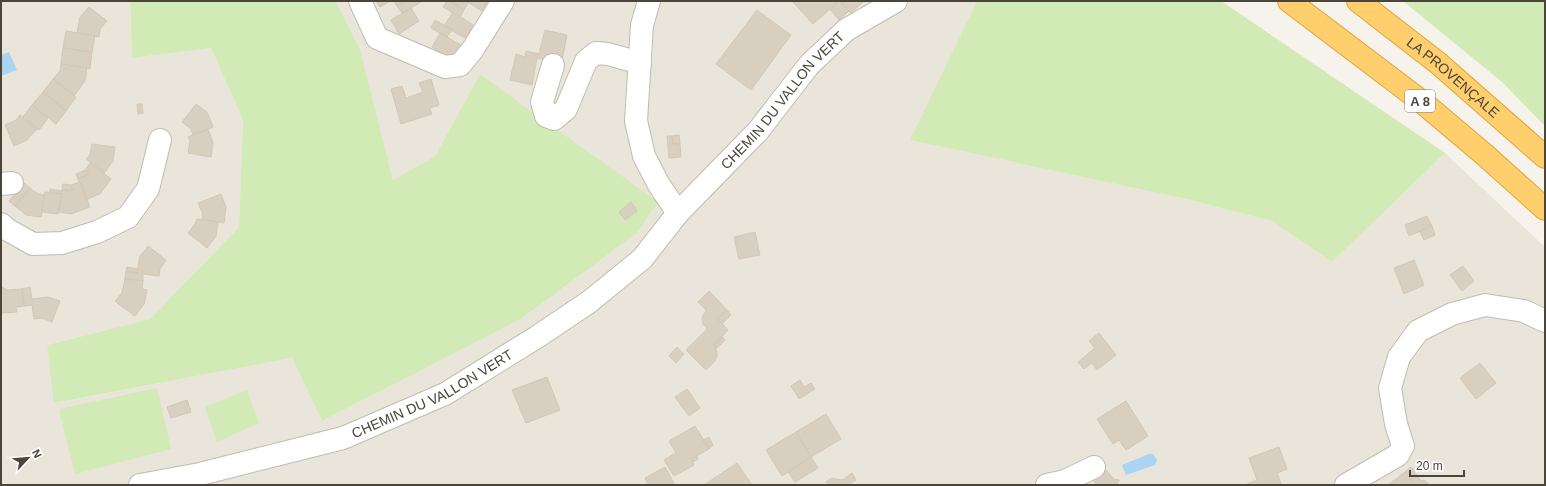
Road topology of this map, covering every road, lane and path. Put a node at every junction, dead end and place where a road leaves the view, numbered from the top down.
1 (360, 1) edge
2 (503, 1) edge
3 (649, 1) edge
4 (896, 1) edge
5 (1289, 1) edge
6 (1358, 1) edge
7 (640, 63) junction
8 (553, 65) dead end
9 (160, 140) dead end
10 (1545, 158) edge
11 (1545, 209) edge
12 (678, 213) junction
13 (1, 224) edge
14 (1545, 321) edge
15 (1094, 467) dead end
16 (140, 485) edge
17 (1046, 485) edge
18 (1346, 485) edge

1 - 2 street
3 - 7 street
4 - 12 street, CHEMIN DU VALLON VERT
5 - 11 highway, A 8
6 - 10 highway, LA PROVENÇALE
7 - 8 street
7 - 12 street
9 - 13 street
12 - 16 street, CHEMIN DU VALLON VERT
14 - 18 street
15 - 17 street

